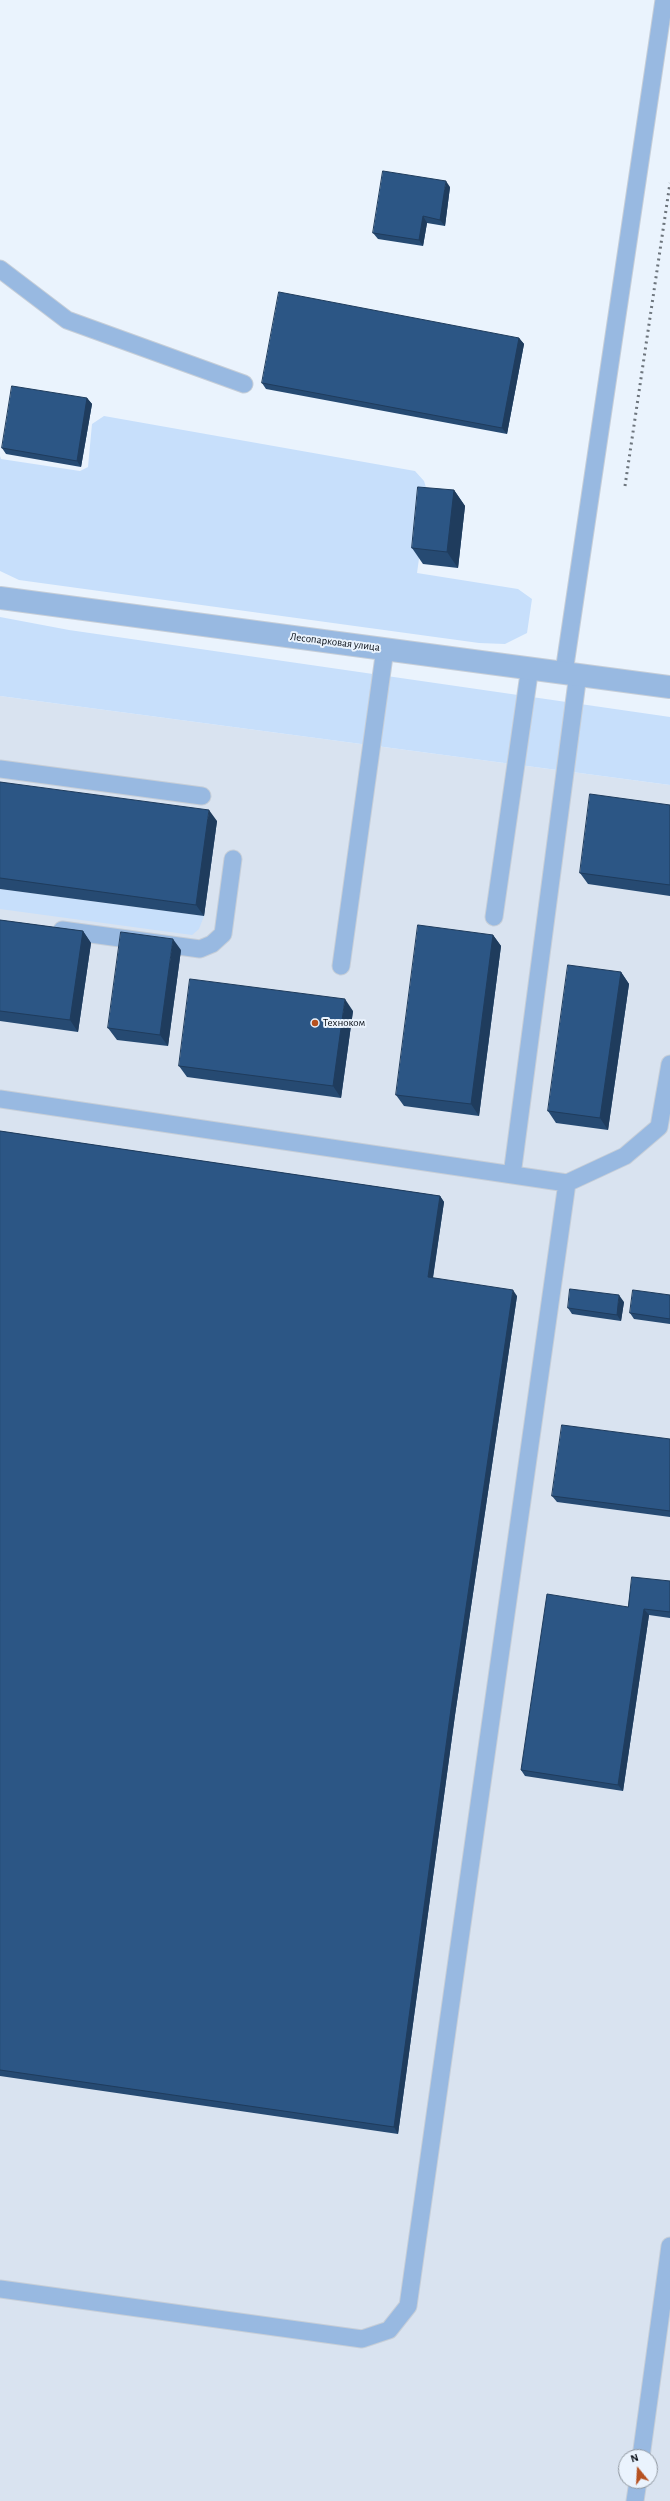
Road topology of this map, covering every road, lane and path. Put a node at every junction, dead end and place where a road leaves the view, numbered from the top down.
1 (664, 0) edge
2 (0, 270) edge
3 (244, 384) dead end
4 (0, 598) edge
5 (385, 649) junction
6 (530, 668) junction
7 (571, 673) junction
8 (670, 687) edge
9 (0, 769) edge
10 (202, 796) dead end
11 (233, 859) dead end
12 (494, 918) dead end
13 (46, 928) edge
14 (341, 966) dead end
15 (670, 1064) edge
16 (0, 1099) edge
17 (512, 1175) junction
18 (567, 1183) junction
19 (670, 2246) edge
20 (0, 2290) edge
21 (642, 2449) edge
22 (637, 2489) edge
23 (635, 2501) edge

1 - 7 lane
2 - 3 lane
4 - 5 street, Лесопарковая улица
5 - 6 street, Лесопарковая улица
5 - 14 lane
6 - 7 street, Лесопарковая улица
6 - 12 lane
7 - 8 street, Лесопарковая улица
7 - 17 lane
9 - 10 lane
11 - 13 lane
15 - 18 lane
16 - 17 lane
17 - 18 lane
18 - 20 lane
19 - 21 lane
22 - 23 lane

